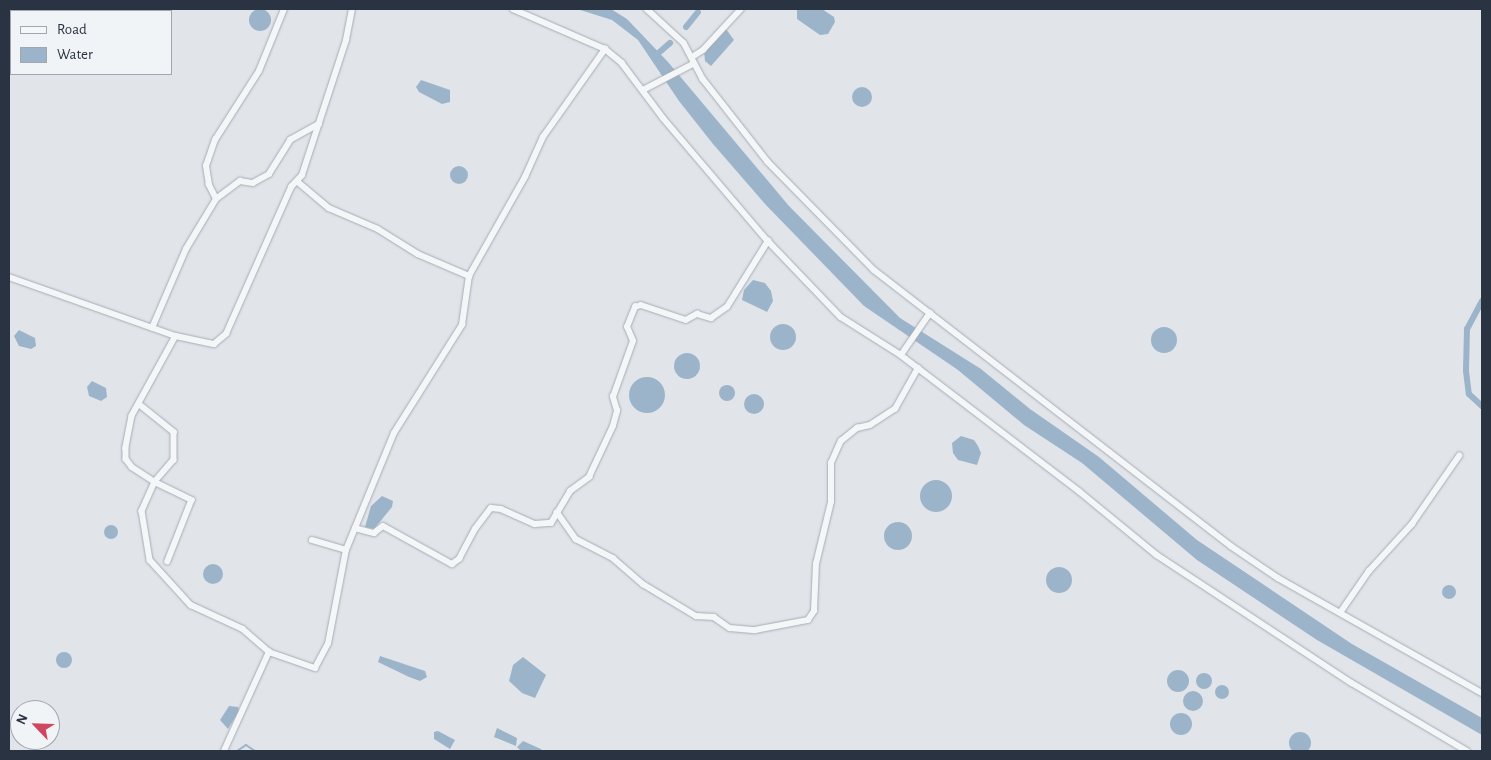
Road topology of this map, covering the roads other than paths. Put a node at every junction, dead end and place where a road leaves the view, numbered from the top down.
1 (284, 9) edge
2 (352, 9) edge
3 (513, 9) edge
4 (646, 9) edge
5 (741, 9) edge
6 (605, 49) junction
7 (692, 57) junction
8 (693, 64) junction
9 (642, 90) junction
10 (319, 124) junction
11 (297, 181) junction
12 (216, 199) junction
13 (768, 240) junction
14 (468, 276) junction
15 (9, 277) edge
16 (930, 313) junction
17 (152, 328) junction
18 (176, 336) junction
19 (901, 355) junction
20 (918, 368) junction
21 (139, 404) junction
22 (1459, 456) dead end
23 (154, 482) junction
24 (557, 512) junction
25 (355, 528) junction
26 (312, 540) dead end
27 (346, 550) junction
28 (168, 561) dead end
29 (1340, 613) junction
30 (269, 652) junction
31 (1482, 693) edge
32 (224, 751) edge
33 (1467, 751) edge

1 - 12 street
2 - 10 street
3 - 6 street
4 - 7 street
5 - 7 street
6 - 9 street
6 - 14 street
7 - 8 street
8 - 9 street
8 - 16 street
9 - 13 street
10 - 11 street
10 - 12 street
11 - 14 street
11 - 18 street
12 - 17 street
13 - 19 street
13 - 24 street
14 - 25 street
15 - 17 street
16 - 19 street
16 - 29 street
17 - 18 street
18 - 21 street
19 - 20 street
20 - 24 street
20 - 33 street
21 - 23 street
21 - 23 street
22 - 29 street
23 - 28 street
23 - 30 street
24 - 25 street
25 - 27 street
26 - 27 street
27 - 30 street
29 - 31 street
30 - 32 street

